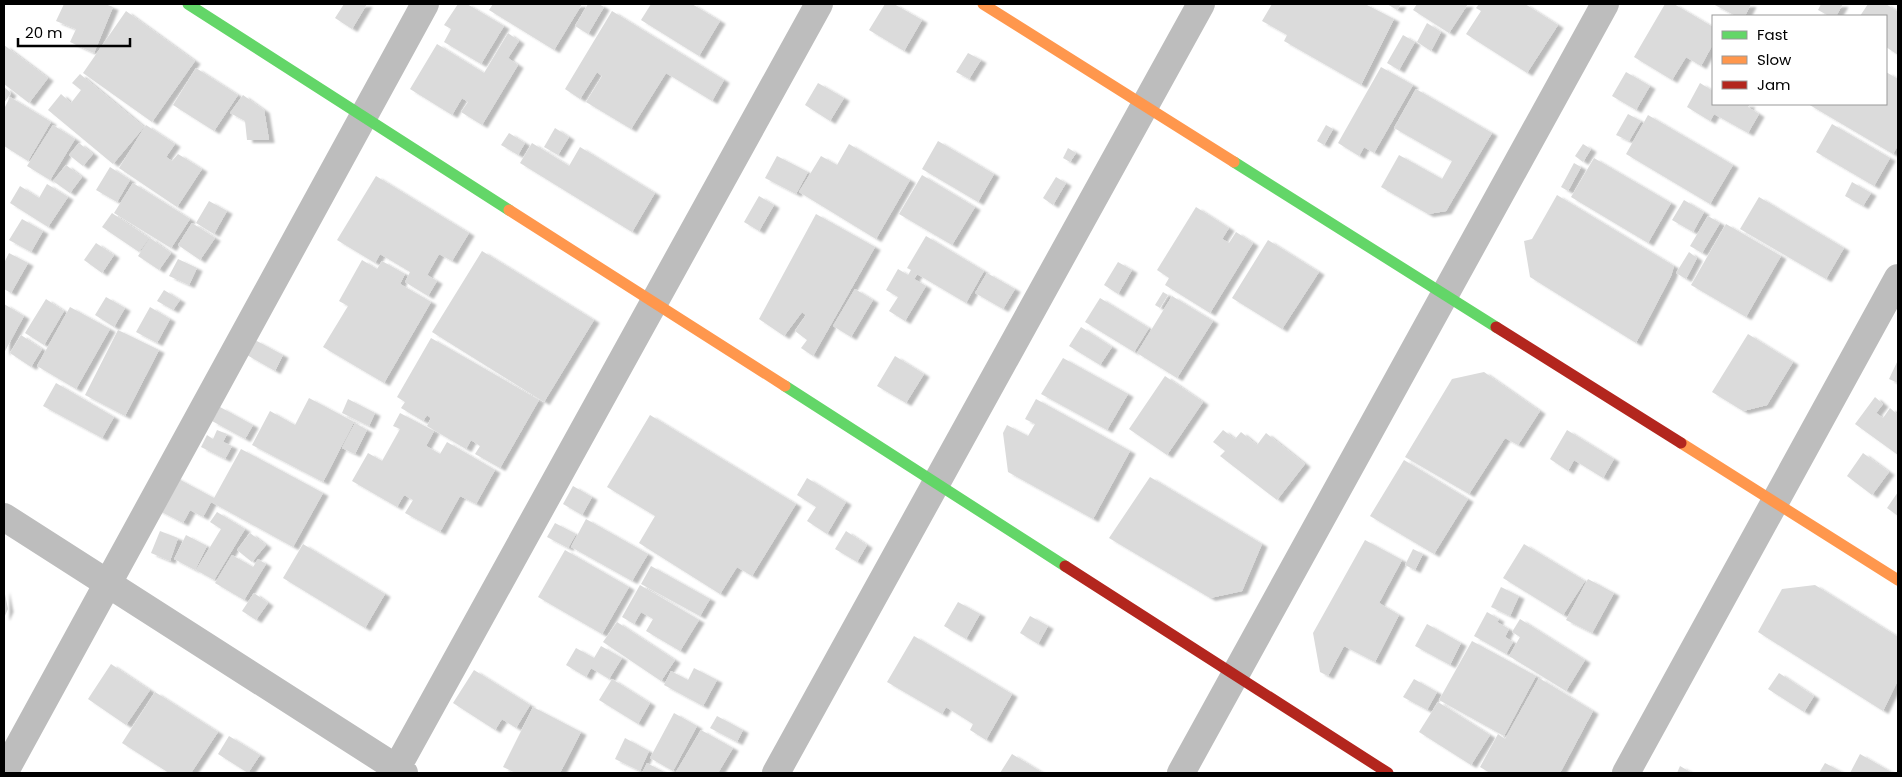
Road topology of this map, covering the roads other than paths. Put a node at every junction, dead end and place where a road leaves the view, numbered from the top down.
1 (188, 4) edge
2 (426, 4) edge
3 (819, 4) edge
4 (984, 4) edge
5 (1201, 4) edge
6 (1605, 4) edge
7 (1145, 105) junction
8 (364, 116) junction
9 (1898, 278) edge
10 (1445, 294) junction
11 (654, 302) junction
12 (935, 484) junction
13 (1776, 501) junction
14 (4, 518) edge
15 (1898, 580) edge
16 (108, 584) junction
17 (1235, 675) junction
18 (398, 772) edge
19 (4, 773) edge
20 (776, 773) edge
21 (1181, 773) edge
22 (1388, 773) edge
23 (1626, 773) edge

1 - 8 street
2 - 8 street
3 - 11 street
4 - 7 street
5 - 7 street
6 - 10 street
7 - 10 street
7 - 12 street
8 - 11 street
8 - 16 street
9 - 13 street
10 - 13 street
10 - 17 street
11 - 12 street
11 - 18 street
12 - 17 street
12 - 20 street
13 - 15 street
13 - 23 street
14 - 16 street
16 - 18 street
16 - 19 street
17 - 21 street
17 - 22 street

